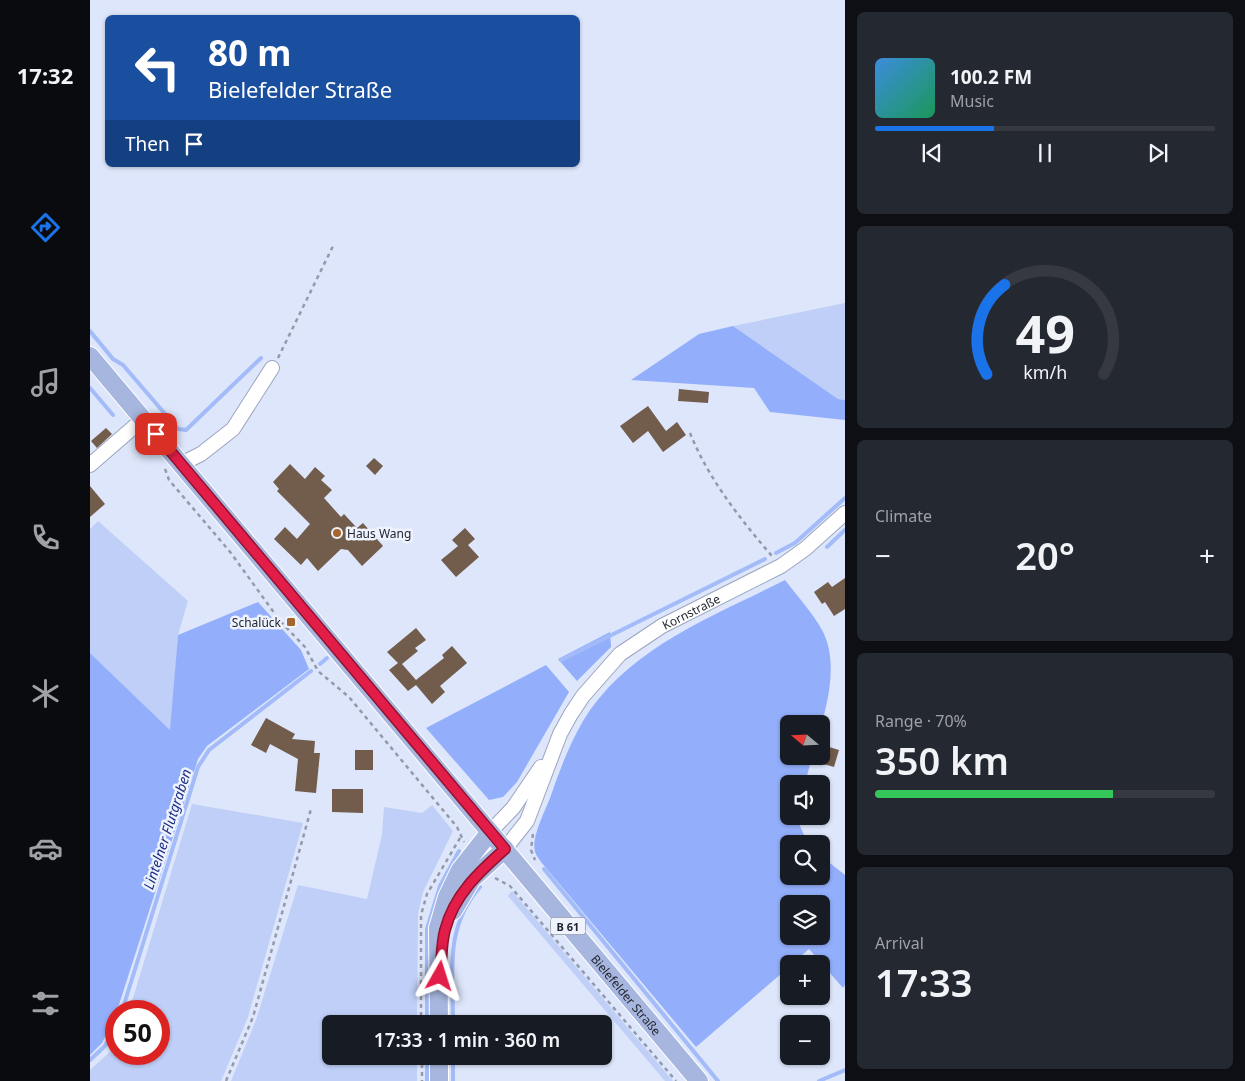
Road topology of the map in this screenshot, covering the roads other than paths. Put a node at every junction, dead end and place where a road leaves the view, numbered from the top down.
1 (90, 356) edge
2 (272, 368) road end
3 (143, 419) junction
4 (173, 464) junction
5 (90, 465) edge
6 (845, 514) edge
7 (560, 734) junction
8 (490, 832) junction
9 (505, 849) junction
10 (439, 992) junction
11 (439, 1015) edge
12 (439, 1065) edge
13 (439, 1081) edge
14 (699, 1081) edge

1 - 3 main road, Bielefelder Straße / B 61
2 - 4 street
3 - 4 main road, Bielefelder Straße / B 61
3 - 5 street
4 - 8 main road, Bielefelder Straße / B 61
6 - 7 street, Kornstraße
7 - 8 street, Kornstraße
7 - 9 street, Kornstraße
8 - 9 main road, Bielefelder Straße / B 61
8 - 10 main road
9 - 10 main road
9 - 14 main road, Bielefelder Straße / B 61
10 - 11 main road
12 - 13 main road

